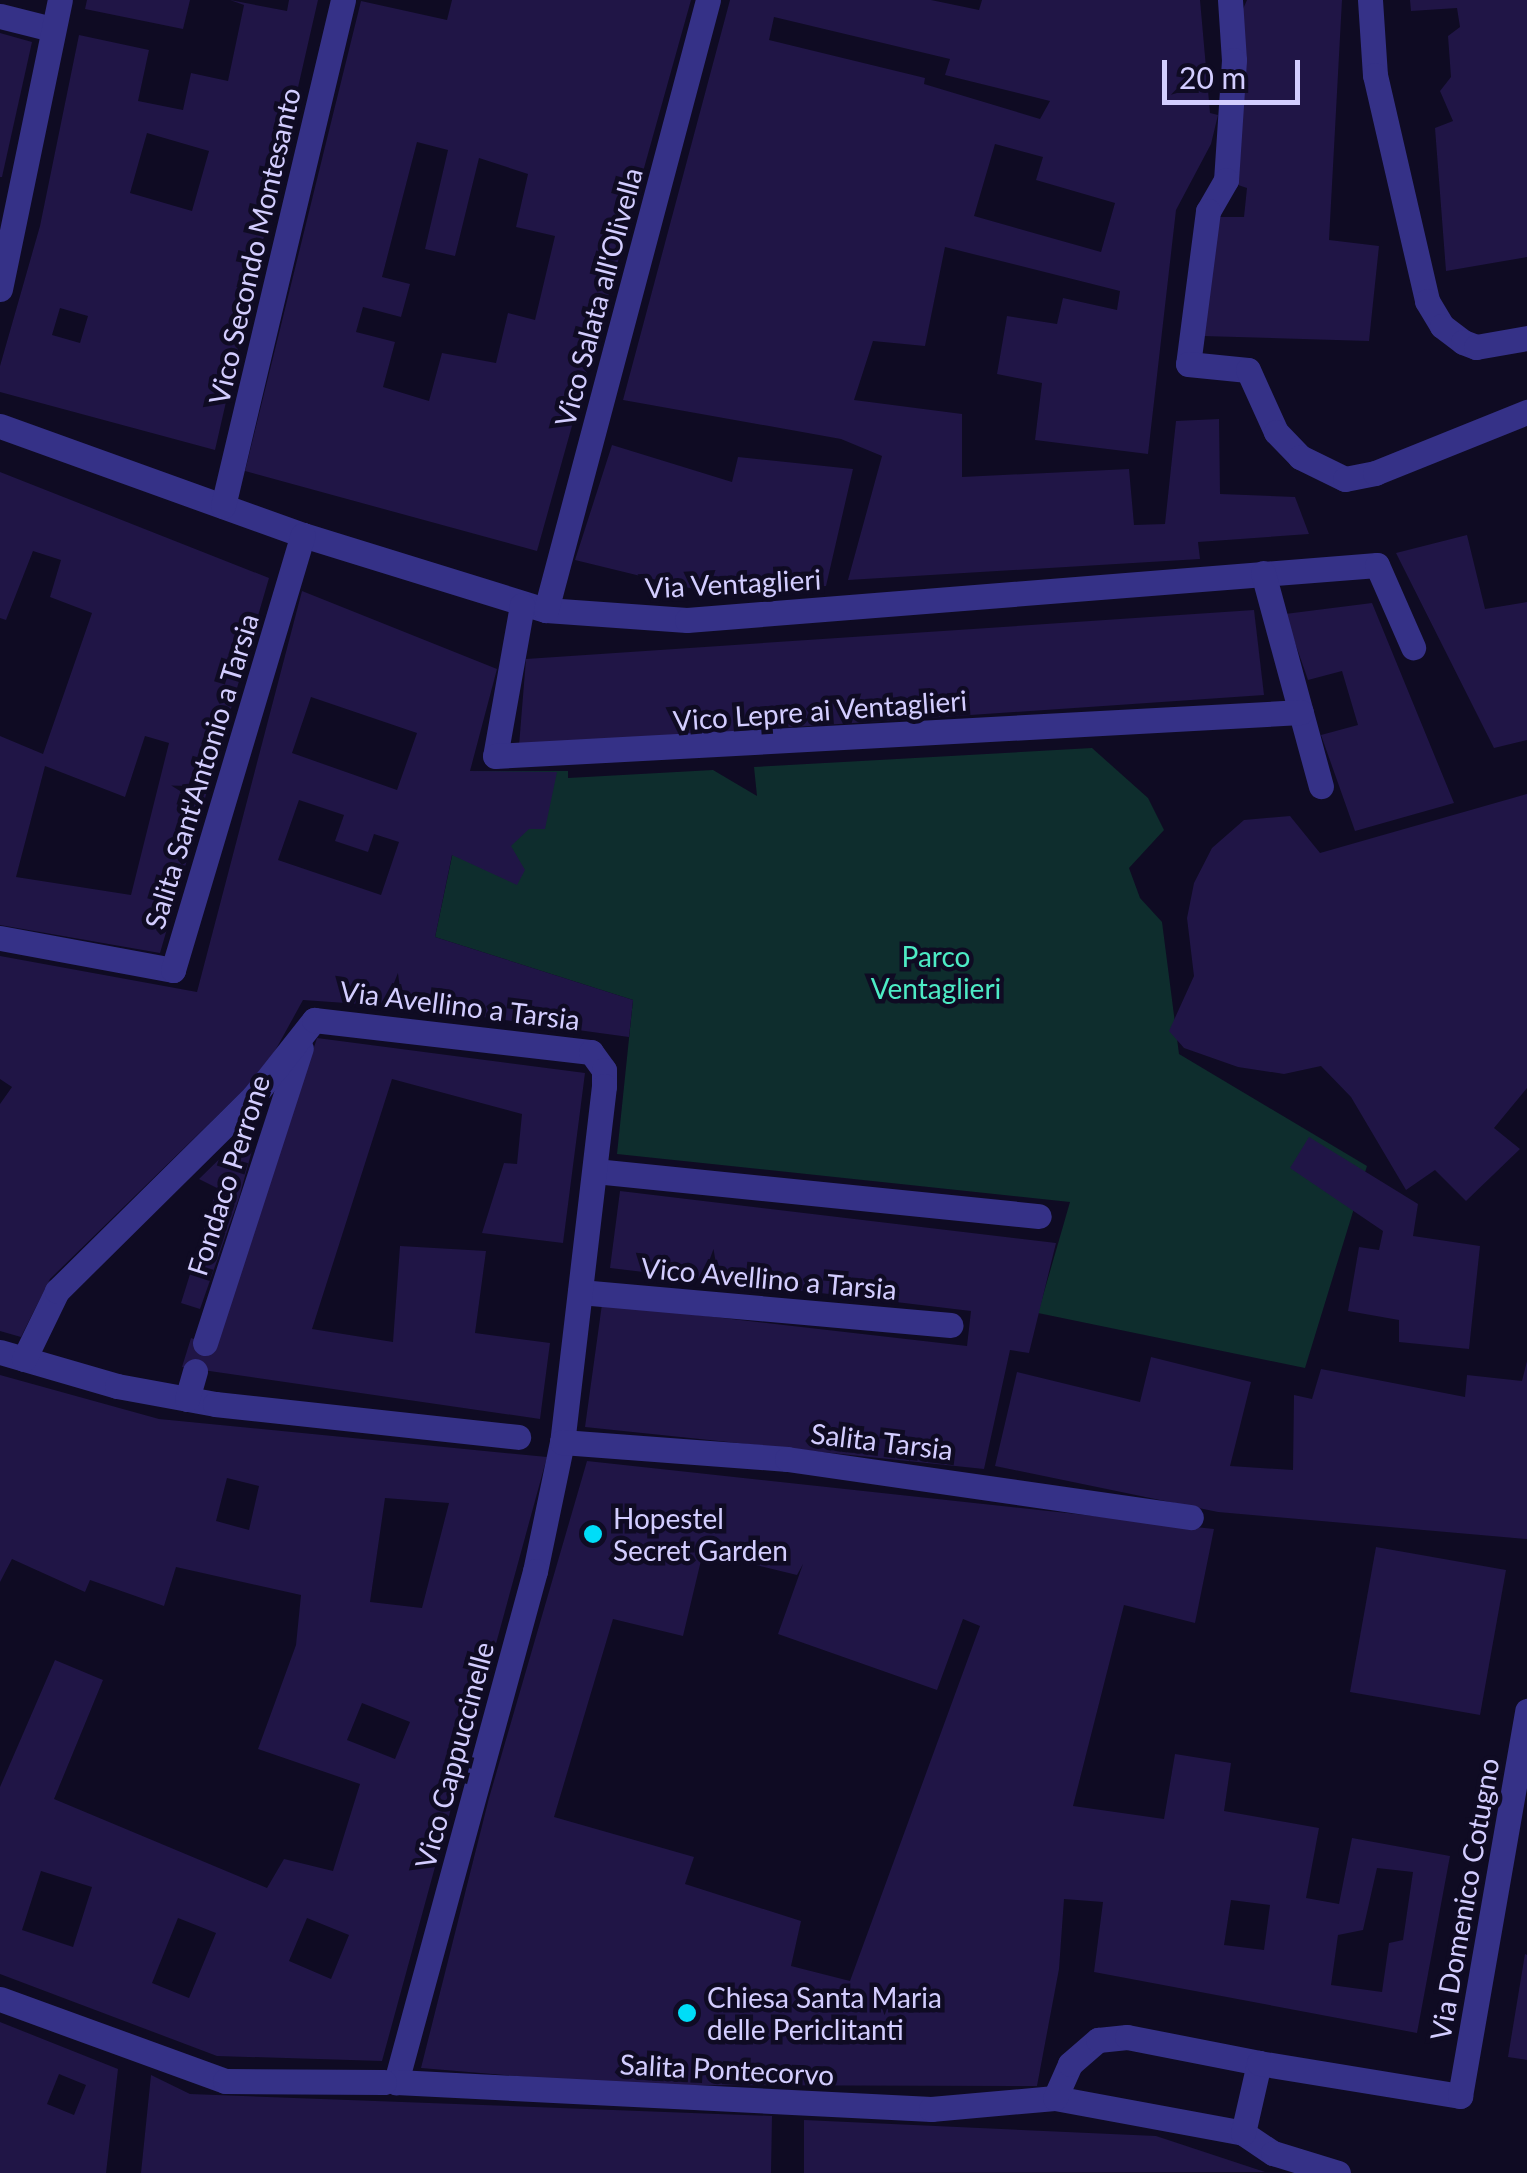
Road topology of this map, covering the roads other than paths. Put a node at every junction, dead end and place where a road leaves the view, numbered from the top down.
1 (60, 0) edge
2 (344, 0) edge
3 (708, 0) edge
4 (1230, 0) edge
5 (1370, 0) edge
6 (0, 16) edge
7 (52, 29) junction
8 (0, 289) edge
9 (1527, 338) edge
10 (1527, 412) edge
11 (0, 426) edge
12 (223, 506) junction
13 (302, 534) junction
14 (1262, 573) junction
15 (534, 607) junction
16 (1412, 646) dead end
17 (1301, 712) junction
18 (1321, 786) dead end
19 (0, 938) edge
20 (308, 1026) junction
21 (595, 1170) junction
22 (1039, 1216) dead end
23 (580, 1292) junction
24 (952, 1325) dead end
25 (205, 1342) dead end
26 (12, 1356) edge
27 (195, 1371) dead end
28 (187, 1399) junction
29 (518, 1437) dead end
30 (562, 1442) junction
31 (1191, 1517) dead end
32 (1527, 1711) edge
33 (0, 1999) edge
34 (1259, 2063) junction
35 (390, 2082) junction
36 (1055, 2098) junction
37 (1243, 2132) junction
38 (1338, 2173) edge

1 - 7 street
2 - 12 street, Vico Secondo Montesanto
3 - 15 street, Vico Salata all'Olivella
4 - 10 street
5 - 9 street
6 - 7 street
7 - 8 street
11 - 12 street, Via Ventaglieri
12 - 13 street, Via Ventaglieri
13 - 15 street, Via Ventaglieri
13 - 19 street, Salita Sant'Antonio a Tarsia
14 - 15 street, Via Ventaglieri
14 - 16 street, Via Ventaglieri
14 - 17 street
15 - 17 street, Vico Lepre ai Ventaglieri
17 - 18 street
20 - 21 street, Via Avellino a Tarsia
20 - 25 street, Fondaco Perrone
20 - 26 street, Via Avellino a Tarsia
21 - 22 street
21 - 23 street, Via Avellino a Tarsia
23 - 24 street, Vico Avellino a Tarsia
23 - 30 street, Via Avellino a Tarsia
26 - 28 street
27 - 28 street
28 - 29 street
30 - 31 street, Salita Tarsia
30 - 35 street, Vico Cappuccinelle
32 - 34 street, Via Domenico Cotugno
33 - 35 street, Salita Pontecorvo
34 - 36 street
34 - 37 street
35 - 36 street, Salita Pontecorvo
36 - 37 street, Salita Pontecorvo
37 - 38 street, Salita Pontecorvo

